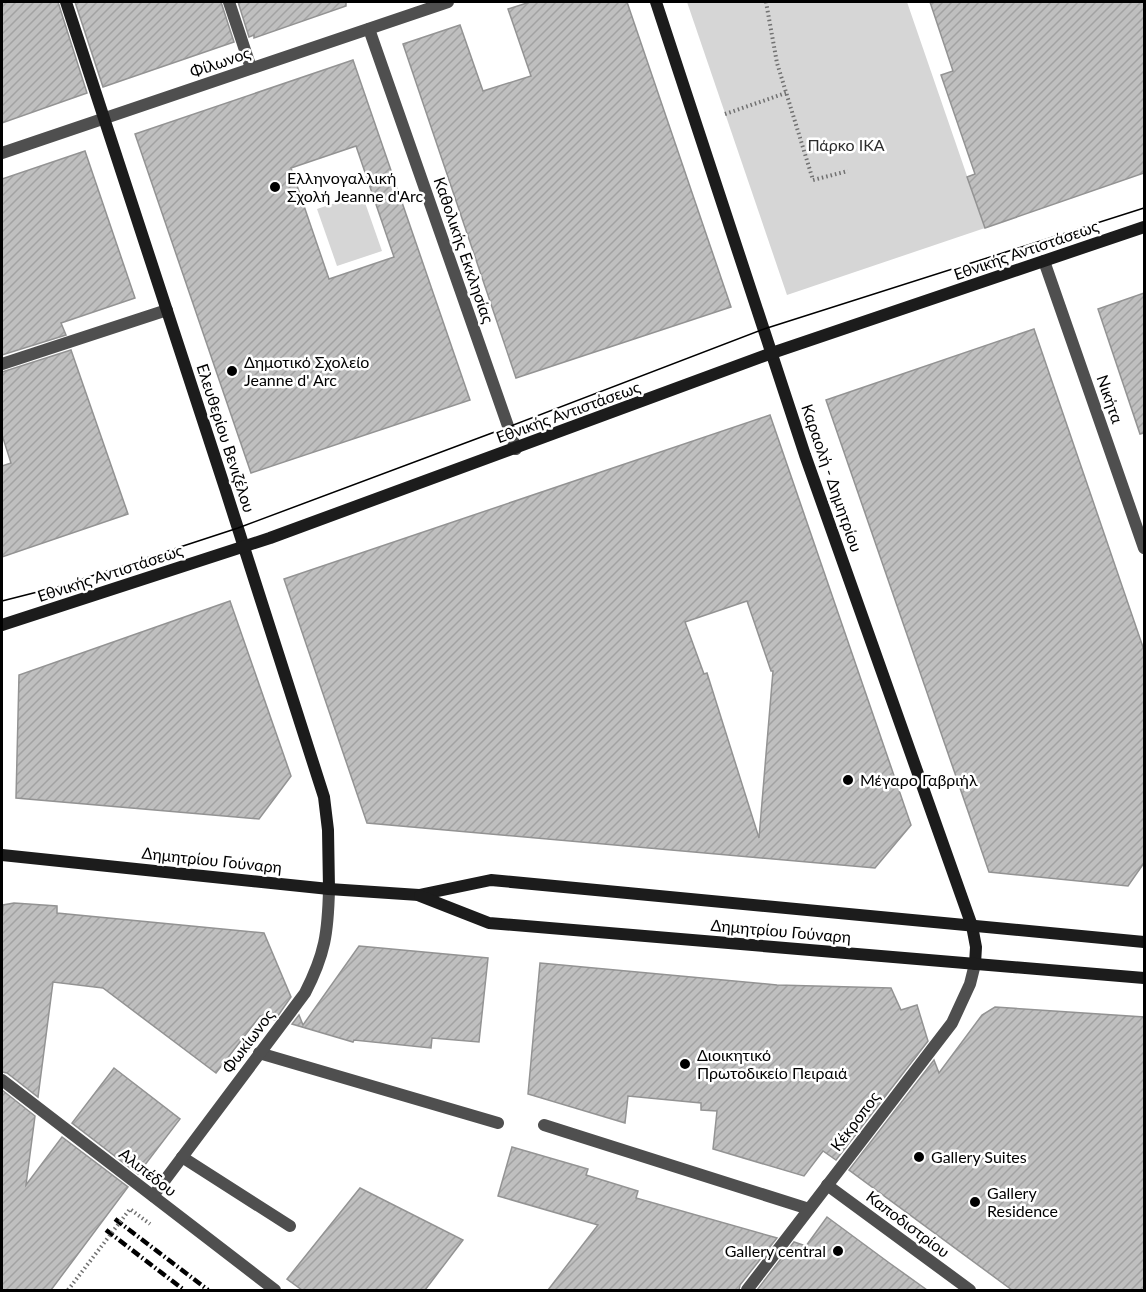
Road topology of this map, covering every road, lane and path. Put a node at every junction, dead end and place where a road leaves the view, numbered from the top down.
1 (66, 2) edge
2 (228, 2) edge
3 (656, 2) edge
4 (766, 2) edge
5 (440, 3) edge
6 (369, 29) junction
7 (252, 68) junction
8 (786, 93) junction
9 (725, 114) dead end
10 (105, 118) junction
11 (2, 153) edge
12 (848, 171) dead end
13 (1144, 227) edge
14 (1044, 261) junction
15 (167, 310) junction
16 (772, 353) junction
17 (2, 364) edge
18 (516, 449) junction
19 (244, 547) junction
20 (1144, 548) edge
21 (2, 625) edge
22 (2, 855) edge
23 (329, 889) junction
24 (419, 895) junction
25 (972, 926) junction
26 (1144, 942) edge
27 (975, 964) junction
28 (1144, 978) edge
29 (260, 1053) junction
30 (2, 1080) edge
31 (498, 1123) dead end
32 (544, 1125) dead end
33 (182, 1157) junction
34 (827, 1185) junction
35 (153, 1196) junction
36 (809, 1209) junction
37 (150, 1224) dead end
38 (290, 1226) dead end
39 (68, 1290) edge
40 (275, 1290) edge
41 (747, 1290) edge
42 (970, 1290) edge

1 - 10 main road, Ελευθερίου Βενιζέλου
2 - 7 street
3 - 16 main road, Καραολή - Δημητρίου
4 - 8 path
5 - 6 street, Φίλωνος
6 - 7 street, Φίλωνος
6 - 18 street, Καθολικής Εκκλησίας
7 - 10 street, Φίλωνος
8 - 9 path
8 - 12 path
10 - 11 street, Φίλωνος
10 - 15 main road, Ελευθερίου Βενιζέλου
13 - 14 main road, Εθνικής Αντιστάσεως
14 - 16 main road, Εθνικής Αντιστάσεως
14 - 20 street, Νικήτα
15 - 17 street
15 - 19 main road, Ελευθερίου Βενιζέλου
16 - 18 main road, Εθνικής Αντιστάσεως
16 - 25 main road, Καραολή - Δημητρίου
18 - 19 main road, Εθνικής Αντιστάσεως
19 - 21 main road, Εθνικής Αντιστάσεως
19 - 23 main road, Ελευθερίου Βενιζέλου
22 - 23 main road, Δημητρίου Γούναρη
23 - 24 main road, Δημητρίου Γούναρη
23 - 29 street, Φωκίωνος
24 - 25 main road, Δημητρίου Γούναρη
24 - 27 main road, Δημητρίου Γούναρη
25 - 26 main road, Δημητρίου Γούναρη
25 - 27 main road, Καραολή - Δημητρίου
27 - 28 main road, Δημητρίου Γούναρη
27 - 34 street, Κέκροπος
29 - 31 street
29 - 33 street, Φωκίωνος
30 - 35 street, Αλιπέδου
32 - 36 street
33 - 35 street, Φωκίωνος
33 - 38 street
34 - 36 street, Κέκροπος
34 - 42 street, Καποδιστρίου
35 - 40 street, Αλιπέδου
36 - 41 street, Κέκροπος
37 - 39 path, bridge

